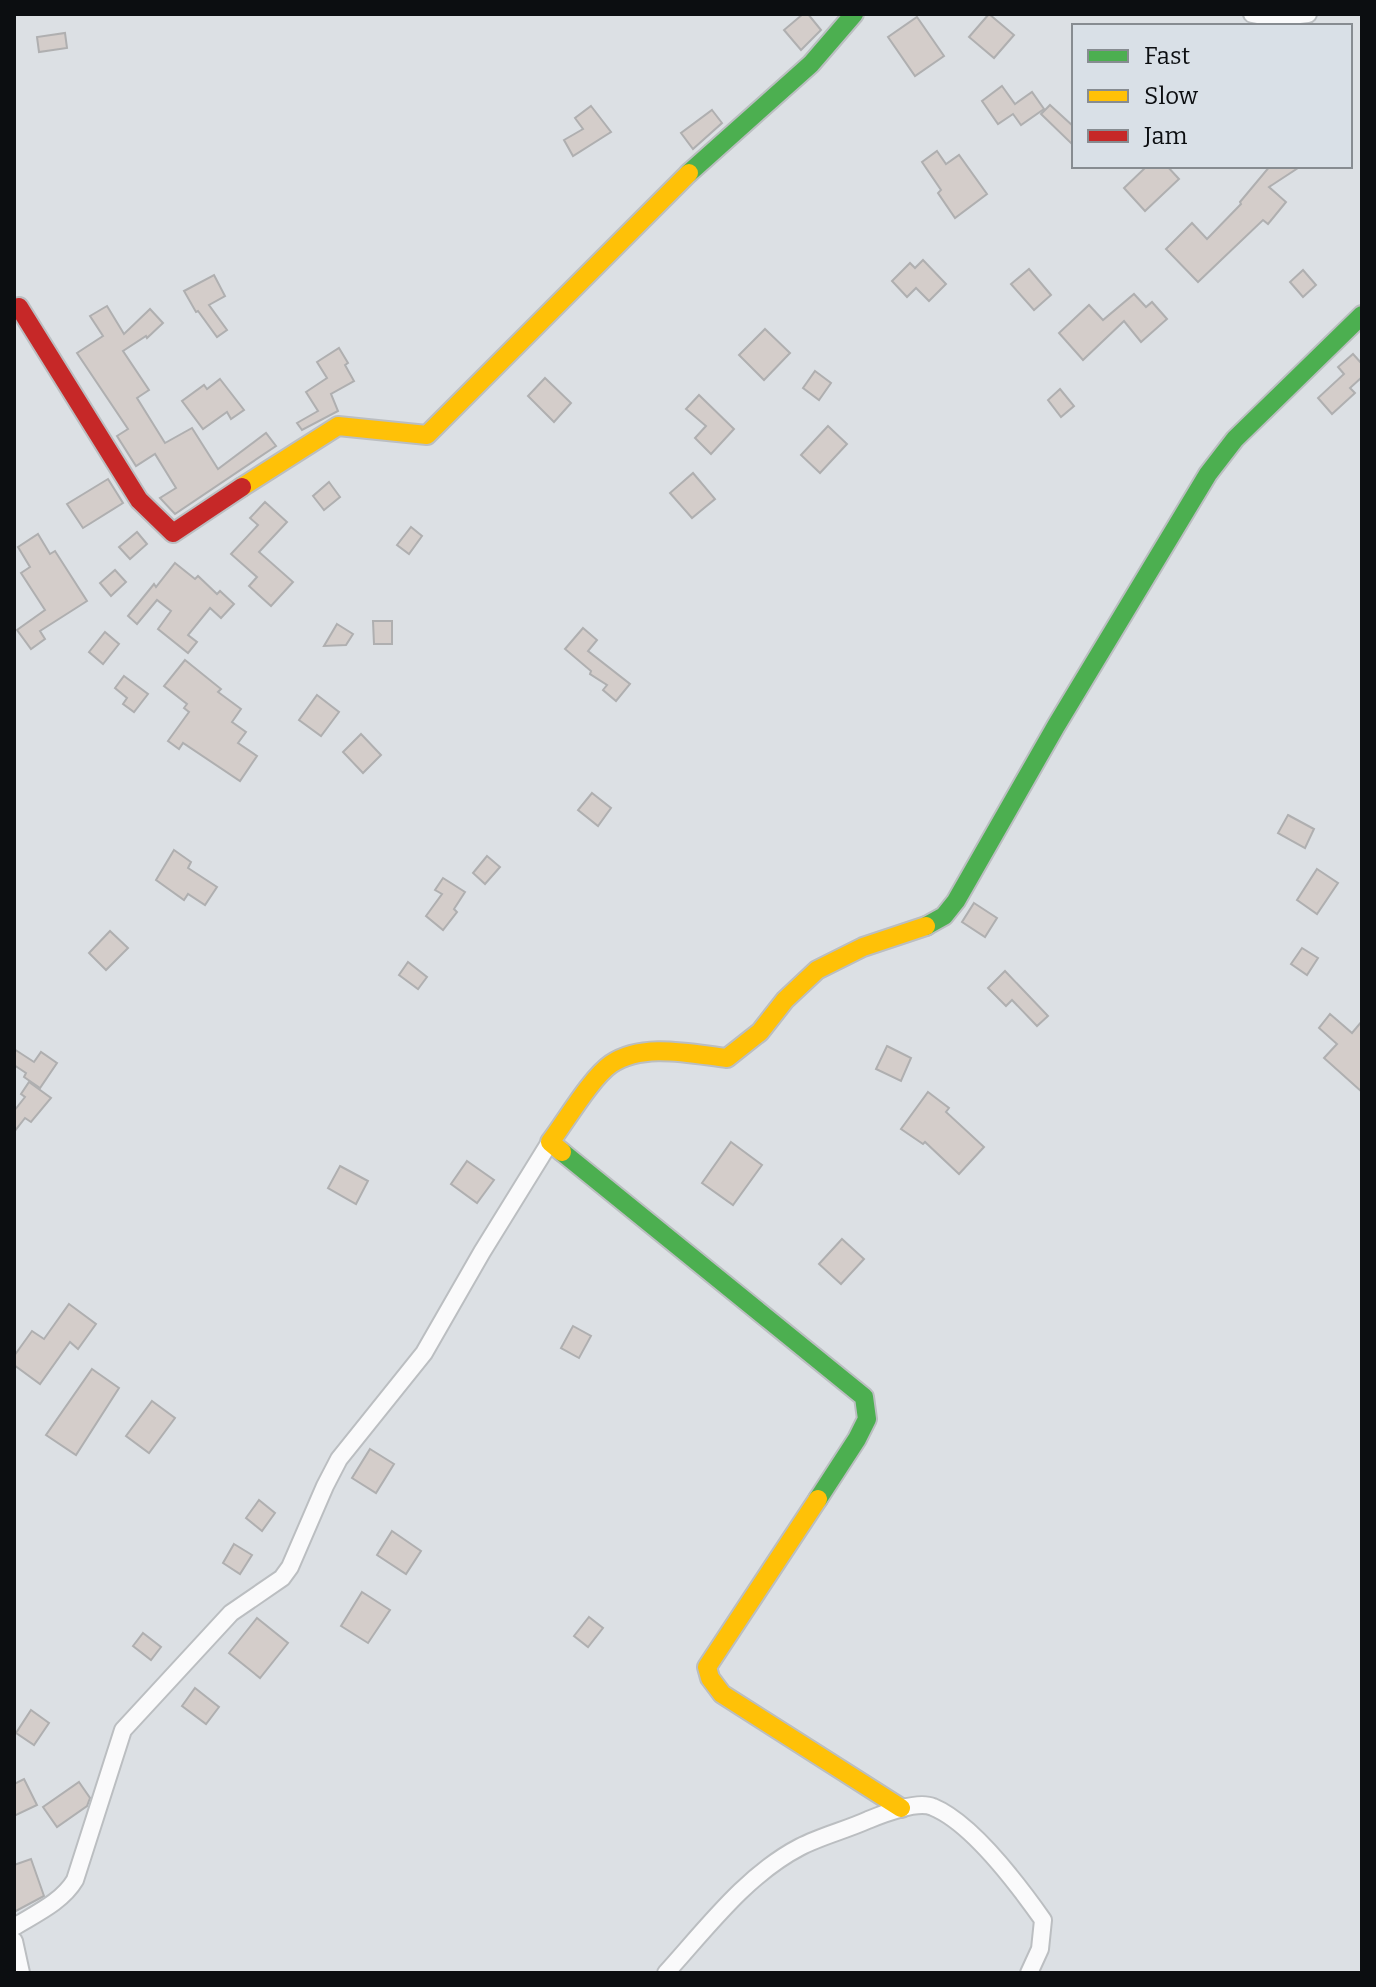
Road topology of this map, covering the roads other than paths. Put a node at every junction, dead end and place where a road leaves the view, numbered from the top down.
1 (854, 14) edge
2 (1252, 14) edge
3 (1308, 14) edge
4 (14, 310) edge
5 (1362, 315) edge
6 (550, 1142) junction
7 (901, 1808) junction
8 (14, 1927) edge
9 (14, 1941) edge
10 (21, 1973) edge
11 (666, 1973) edge
12 (1029, 1973) edge

1 - 4 street
2 - 3 street
5 - 6 street
6 - 7 street
6 - 8 street
7 - 11 street
7 - 12 street
9 - 10 street

